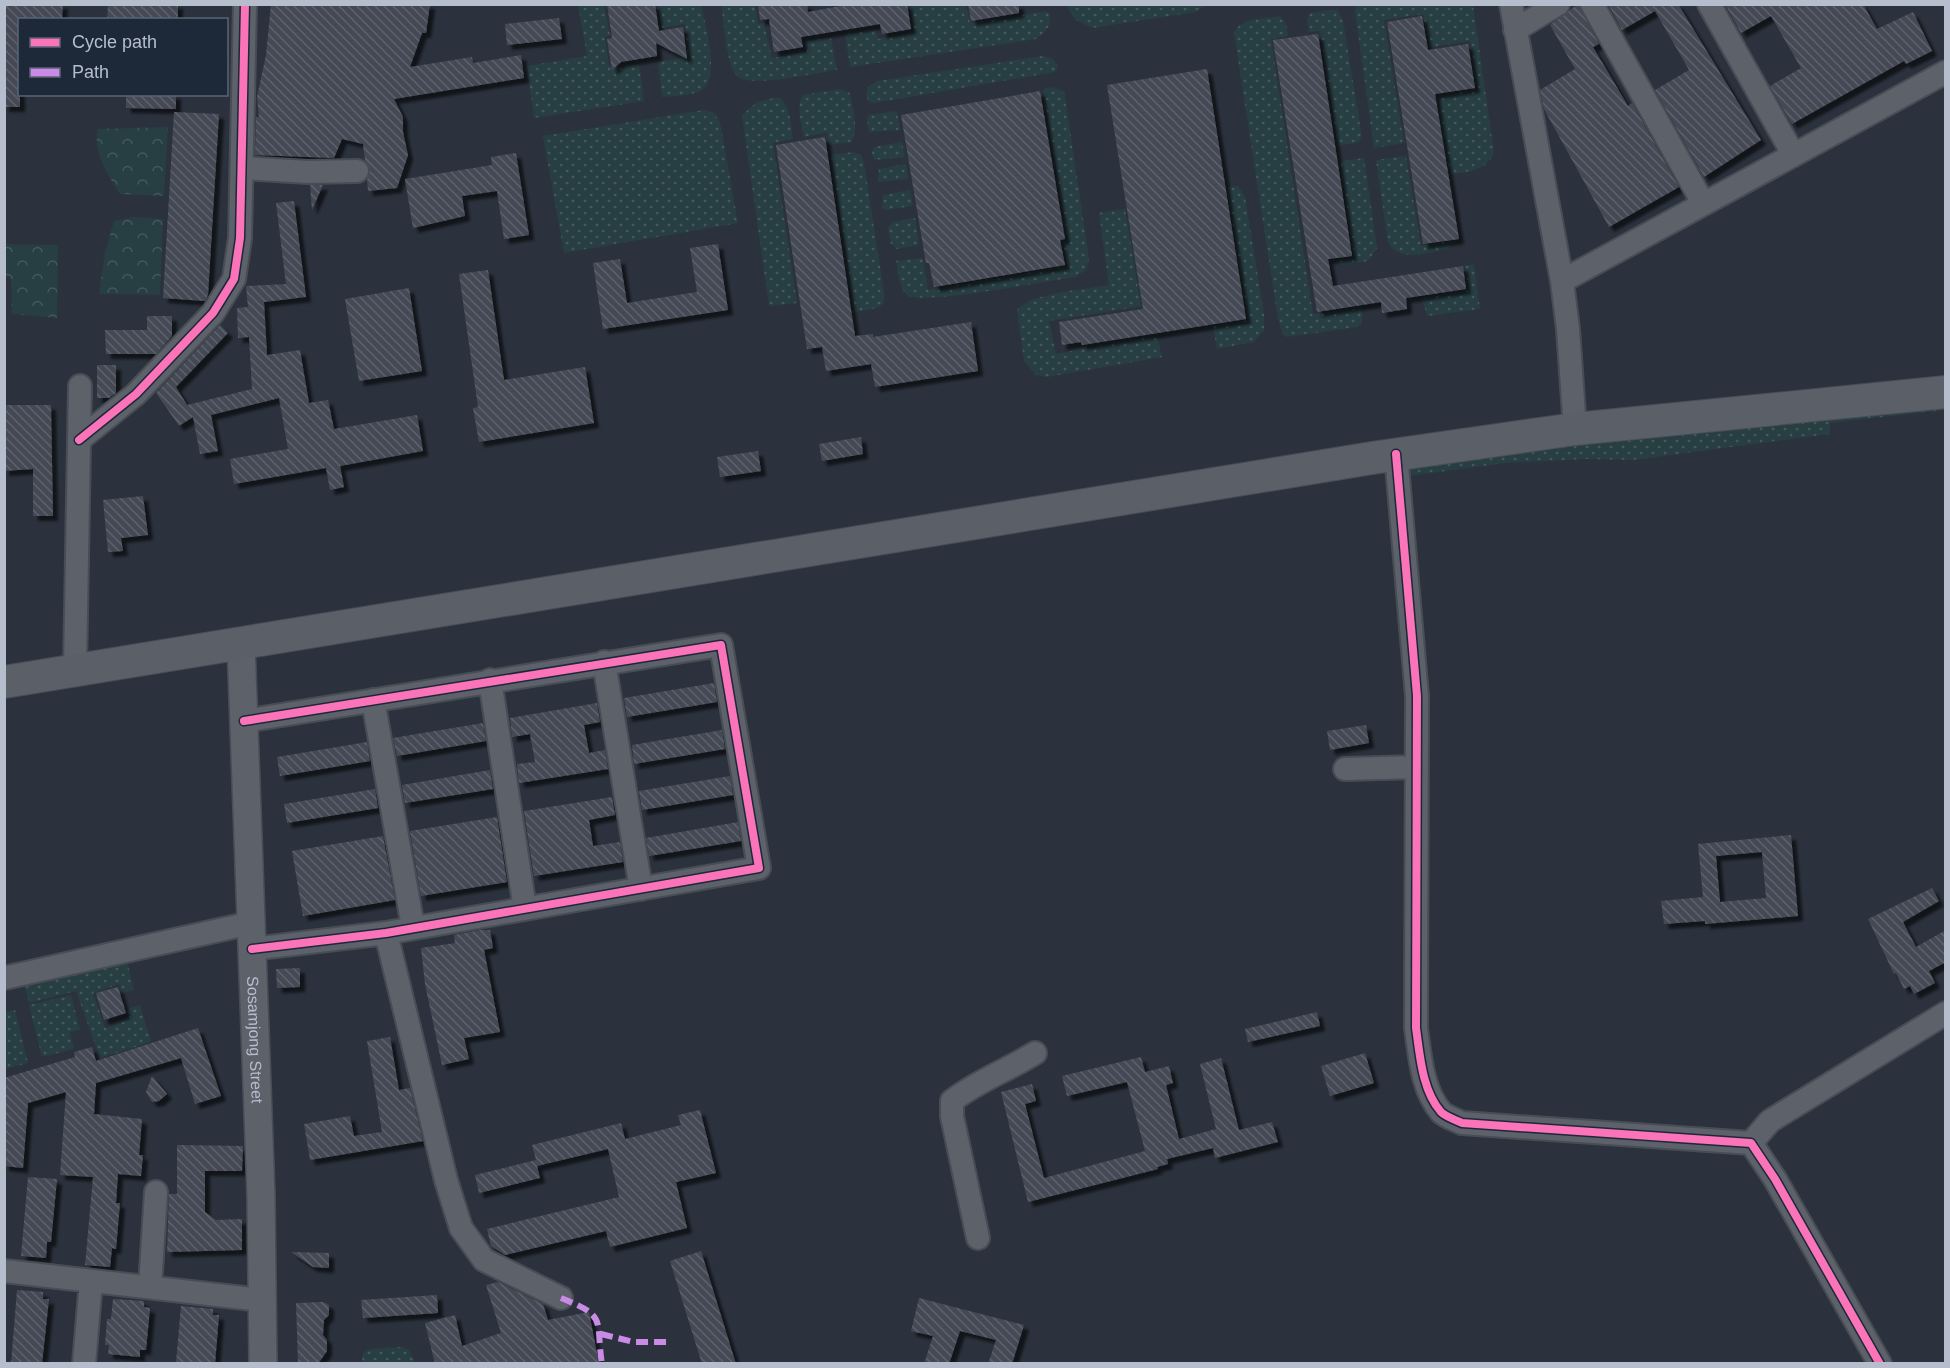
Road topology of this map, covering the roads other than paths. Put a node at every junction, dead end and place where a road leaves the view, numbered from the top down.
1 (246, 4) edge
2 (1511, 4) edge
3 (1558, 4) edge
4 (1592, 4) edge
5 (1709, 4) edge
6 (1515, 30) junction
7 (1946, 72) edge
8 (1793, 154) junction
9 (242, 168) junction
10 (357, 171) dead end
11 (1702, 203) junction
12 (1562, 281) junction
13 (80, 386) dead end
14 (1946, 392) edge
15 (1575, 429) junction
16 (79, 440) junction
17 (1396, 454) junction
18 (241, 644) junction
19 (604, 662) junction
20 (75, 670) junction
21 (490, 680) junction
22 (4, 682) edge
23 (373, 700) junction
24 (244, 722) junction
25 (1417, 767) junction
26 (1345, 769) dead end
27 (641, 889) junction
28 (525, 909) junction
29 (413, 927) junction
30 (386, 933) junction
31 (252, 936) junction
32 (4, 978) edge
33 (1946, 1013) edge
34 (1035, 1053) dead end
35 (1751, 1143) junction
36 (156, 1192) dead end
37 (978, 1238) dead end
38 (4, 1271) edge
39 (91, 1281) junction
40 (150, 1287) junction
41 (561, 1298) dead end
42 (262, 1300) junction
43 (84, 1364) edge
44 (264, 1364) edge
45 (1880, 1364) edge

1 - 9 street
2 - 6 street
3 - 6 street
4 - 11 street
5 - 8 street
6 - 12 street
7 - 8 street
8 - 11 street
9 - 10 street
9 - 16 street
11 - 12 street
12 - 15 street
13 - 16 street
14 - 15 main road
15 - 17 main road
16 - 20 street
17 - 18 main road
17 - 25 street
18 - 20 main road
18 - 24 street, Sosamjong Street
19 - 21 street
19 - 27 street
19 - 27 street
20 - 22 main road
21 - 23 street
21 - 28 street
23 - 24 street
23 - 29 street
24 - 31 street, Sosamjong Street
25 - 26 street
25 - 35 street
27 - 28 street
28 - 29 street
29 - 30 street
30 - 31 street
30 - 41 street
31 - 32 street
31 - 42 street, Sosamjong Street
33 - 35 street
34 - 37 street
35 - 45 street
36 - 40 street
38 - 39 street
39 - 40 street
39 - 43 street
40 - 42 street
42 - 44 street, Sosamjong Street

